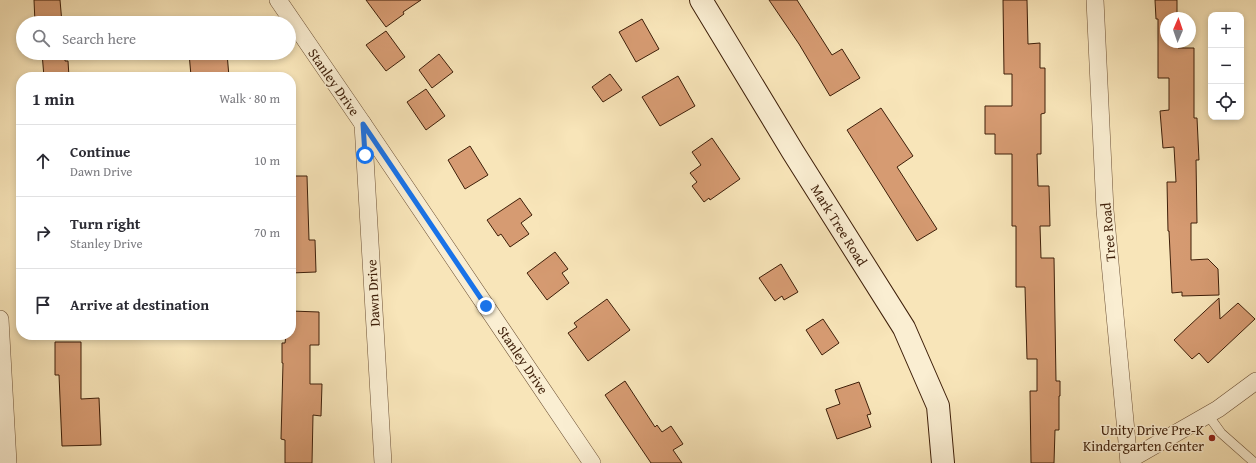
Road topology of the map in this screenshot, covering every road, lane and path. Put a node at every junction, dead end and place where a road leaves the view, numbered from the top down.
1 (278, 0) edge
2 (701, 0) edge
3 (1095, 0) edge
4 (289, 16) edge
5 (296, 26) edge
6 (363, 124) junction
7 (0, 319) edge
8 (1256, 381) edge
9 (1208, 415) junction
10 (1129, 462) edge
11 (8, 463) edge
12 (383, 463) edge
13 (592, 463) edge
14 (943, 463) edge
15 (1255, 463) edge

1 - 4 street, Stanley Drive
2 - 14 street, Mark Tree Road
3 - 10 street, Tree Road
5 - 6 street, Stanley Drive
6 - 12 street, Dawn Drive
6 - 13 street, Stanley Drive
7 - 11 street
8 - 9 street
9 - 10 street
9 - 15 lane

